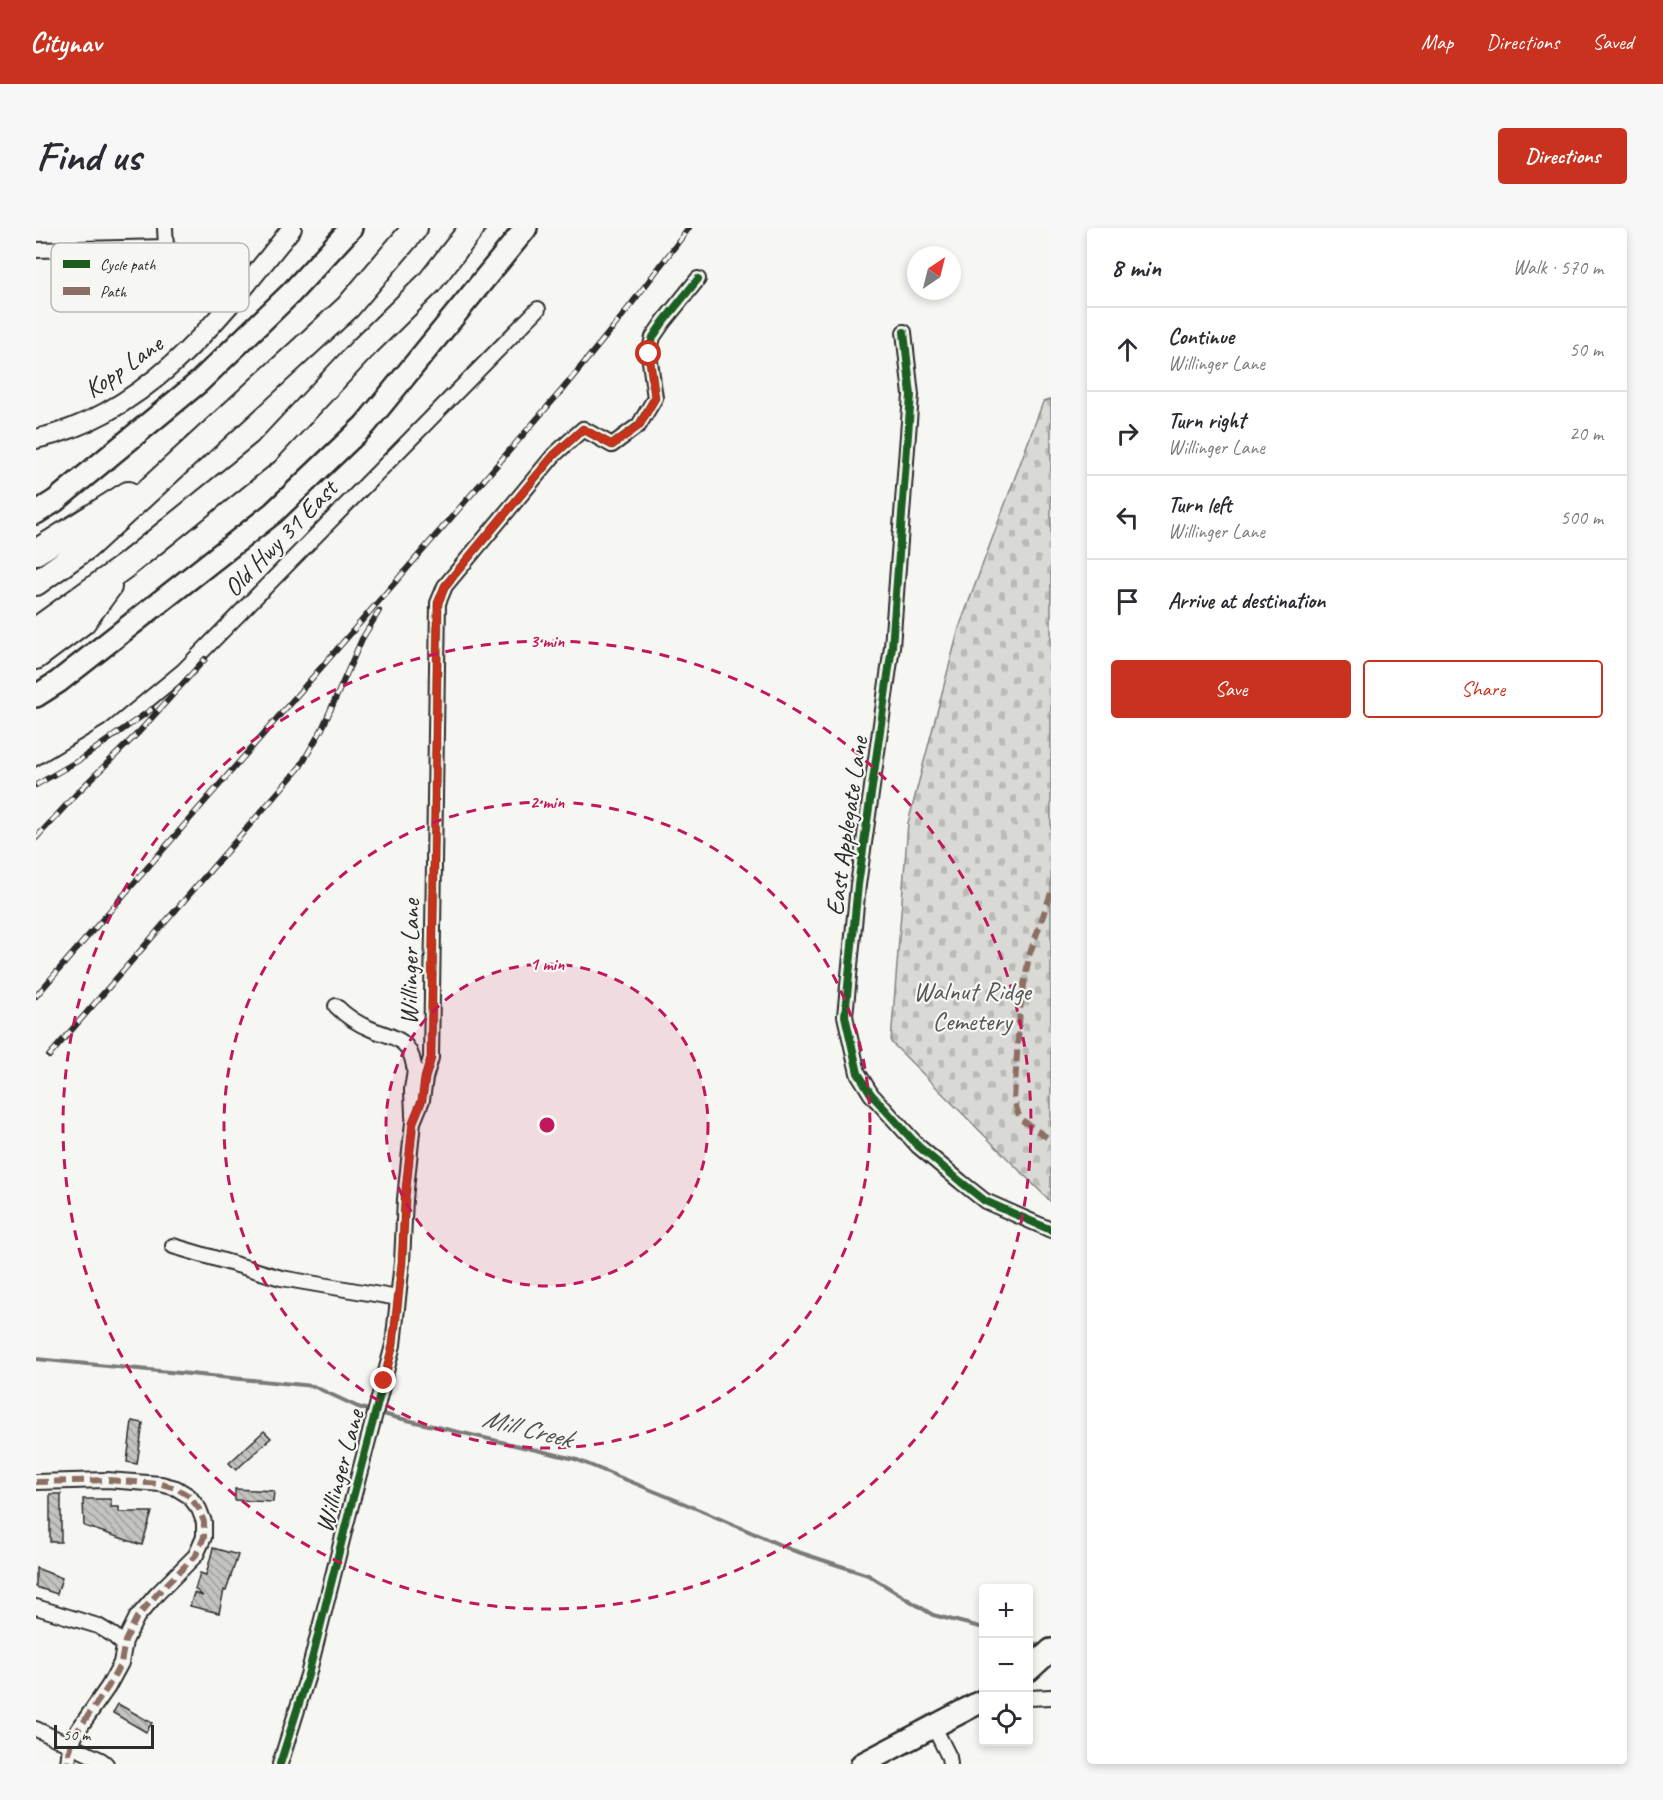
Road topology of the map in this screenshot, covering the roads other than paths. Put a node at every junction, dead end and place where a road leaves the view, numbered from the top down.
1 (165, 228) edge
2 (292, 228) edge
3 (351, 228) edge
4 (415, 228) edge
5 (472, 228) edge
6 (526, 228) edge
7 (166, 243) edge
8 (36, 250) edge
9 (51, 250) edge
10 (698, 279) dead end
11 (249, 281) edge
12 (538, 309) dead end
13 (223, 312) edge
14 (904, 332) dead end
15 (36, 439) edge
16 (181, 460) junction
17 (36, 513) edge
18 (36, 552) edge
19 (124, 566) junction
20 (36, 583) edge
21 (36, 630) edge
22 (36, 657) edge
23 (36, 696) edge
24 (36, 776) edge
25 (336, 1006) dead end
26 (413, 1122) junction
27 (1051, 1230) edge
28 (173, 1246) dead end
29 (398, 1298) junction
30 (36, 1482) edge
31 (36, 1607) edge
32 (124, 1645) junction
33 (1051, 1650) edge
34 (1033, 1666) edge
35 (1051, 1697) edge
36 (1033, 1698) edge
37 (979, 1703) edge
38 (934, 1726) junction
39 (36, 1729) edge
40 (70, 1746) junction
41 (68, 1764) edge
42 (106, 1764) edge
43 (280, 1764) edge
44 (862, 1764) edge
45 (950, 1764) edge

1 - 7 street
2 - 11 street, Kopp Lane
3 - 17 main road
4 - 16 highway
5 - 19 highway
6 - 23 main road
8 - 9 street
10 - 26 street, Willinger Lane
12 - 24 street, Old Hwy 31 East
13 - 15 street, Kopp Lane
14 - 27 street, East Applegate Lane
16 - 18 highway
16 - 20 highway
19 - 21 highway
19 - 22 highway
25 - 26 street
26 - 29 street, Willinger Lane
28 - 29 street
29 - 43 street, Willinger Lane
30 - 32 street
31 - 32 street
32 - 40 street
33 - 34 main road
35 - 36 street
37 - 38 main road
38 - 44 main road
38 - 45 street
39 - 40 street
40 - 41 street
40 - 42 street

